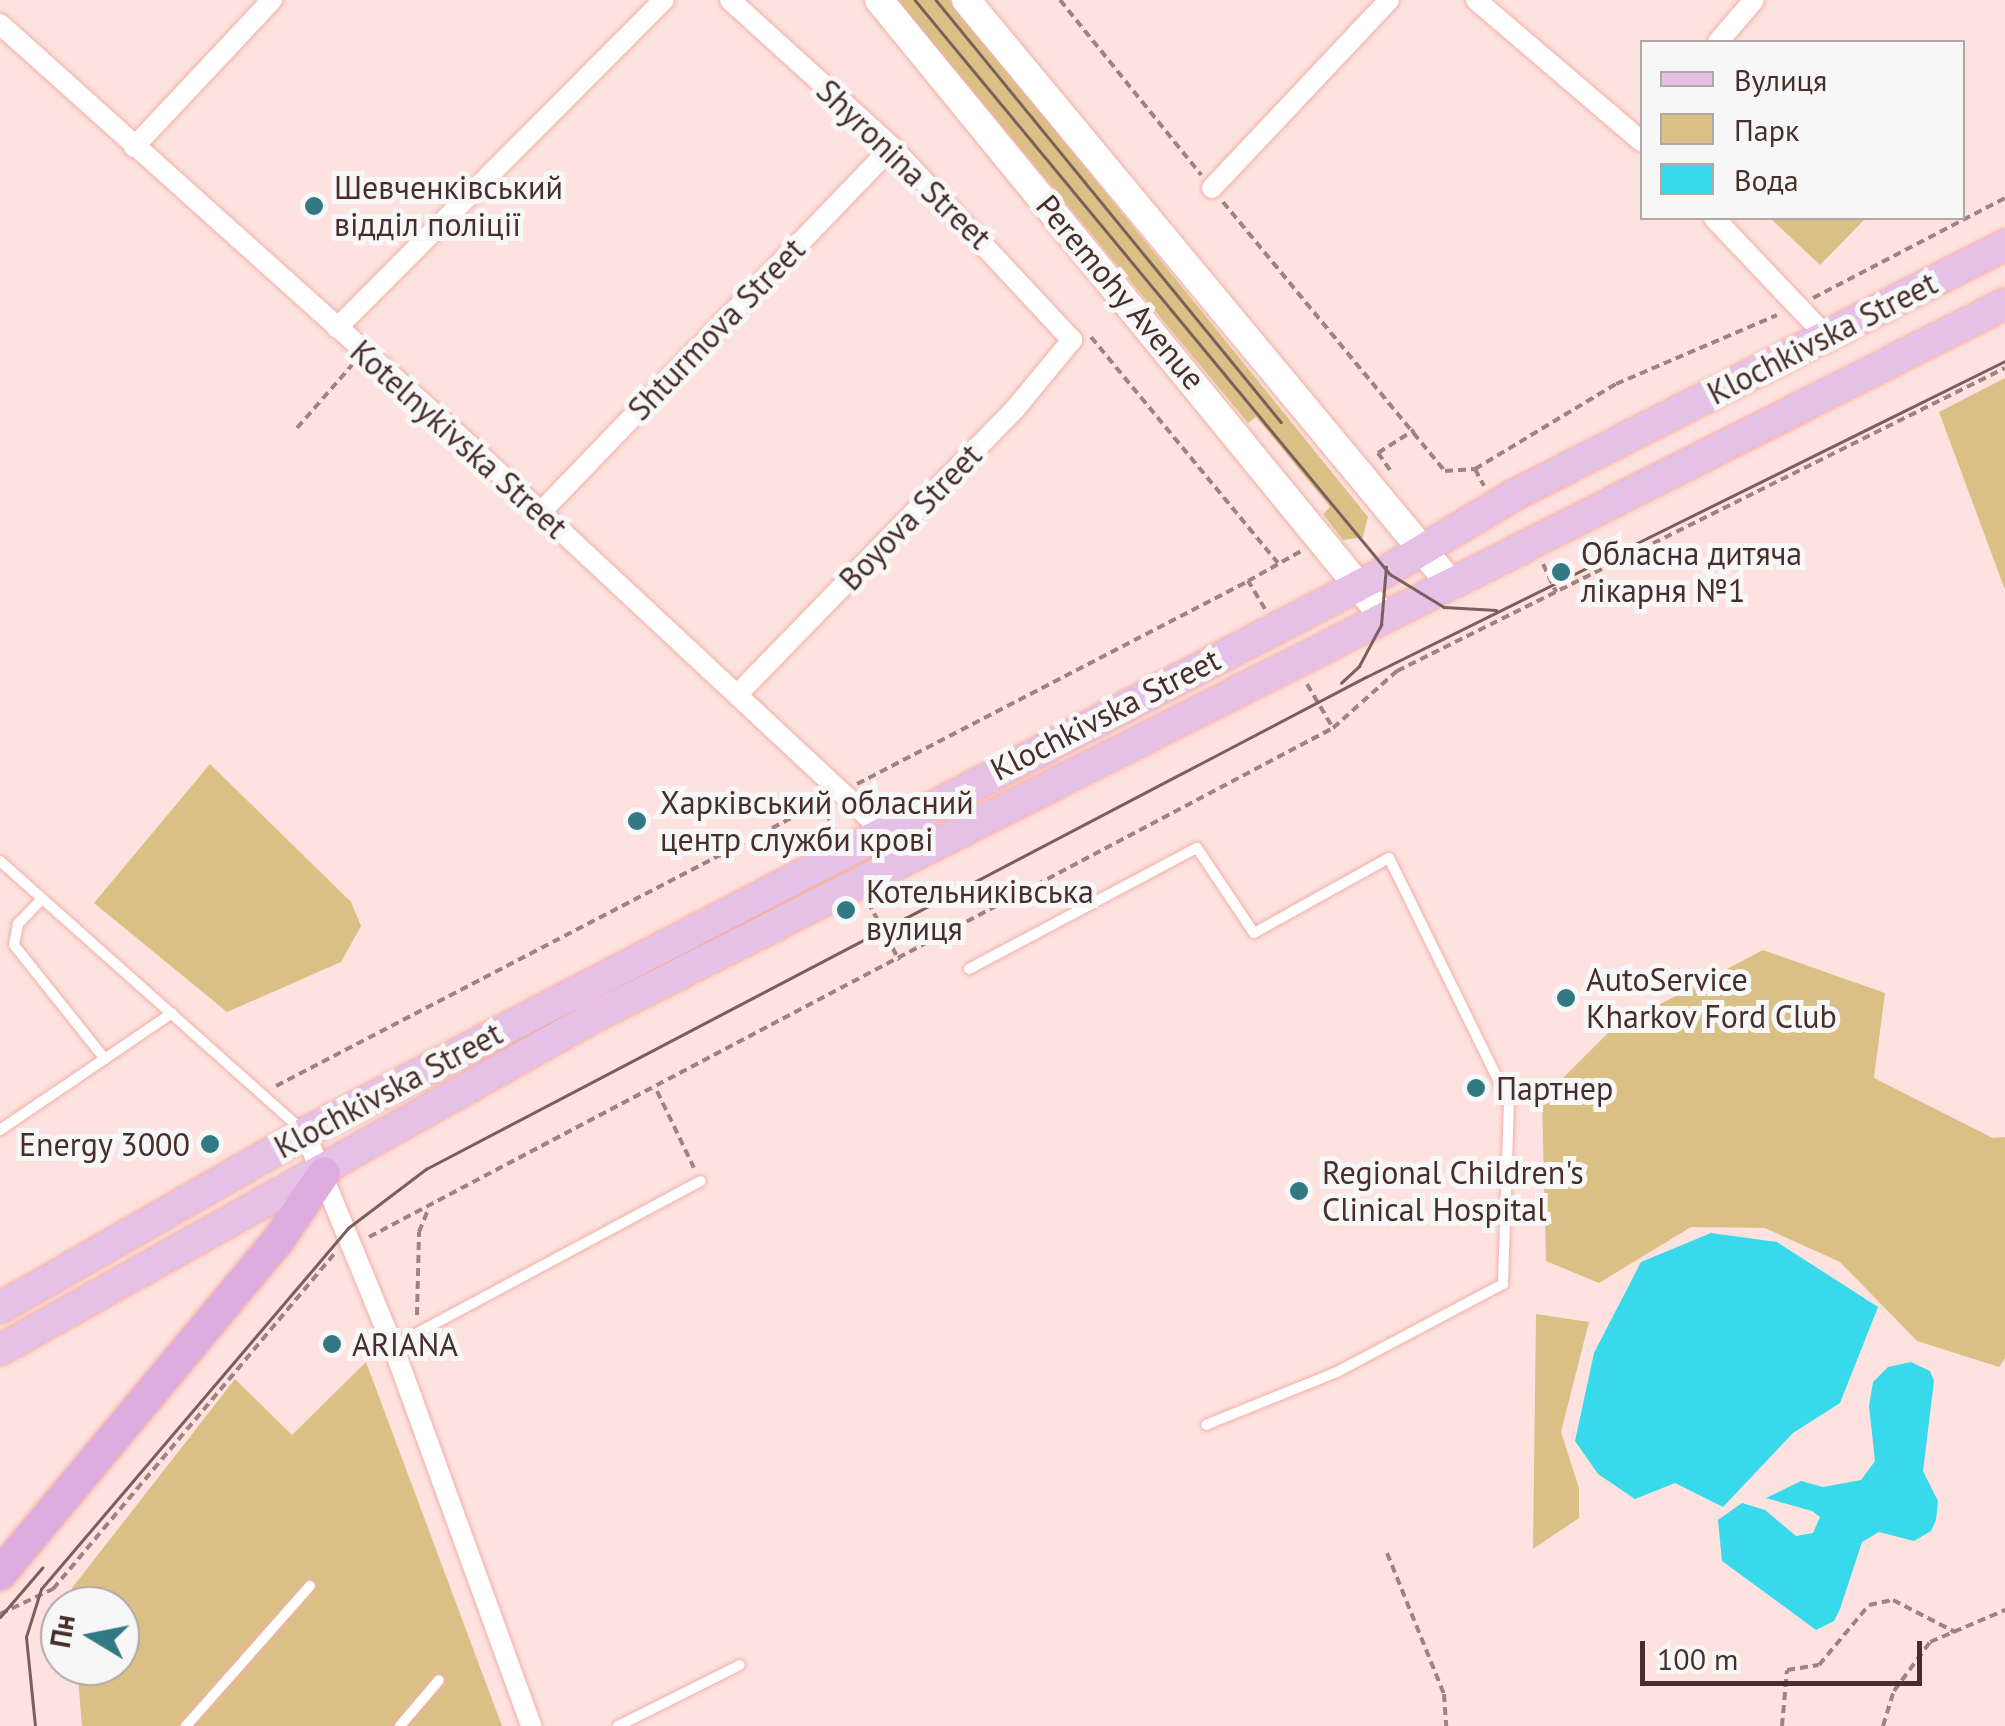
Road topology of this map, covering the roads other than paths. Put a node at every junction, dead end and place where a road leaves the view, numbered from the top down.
1 (272, 0) edge
2 (664, 0) edge
3 (730, 0) edge
4 (880, 0) edge
5 (966, 0) edge
6 (1389, 0) edge
7 (1476, 0) edge
8 (1754, 0) edge
9 (0, 24) edge
10 (1720, 40) edge
11 (1640, 137) edge
12 (134, 147) junction
13 (892, 147) junction
14 (1212, 188) road end
15 (1716, 220) edge
16 (2005, 245) edge
17 (2005, 304) edge
18 (337, 328) junction
19 (1071, 335) joint
20 (1825, 335) junction
21 (540, 512) junction
22 (1424, 551) junction
23 (1450, 582) junction
24 (1362, 584) junction
25 (1383, 616) junction
26 (738, 693) junction
27 (880, 829) junction
28 (914, 860) junction
29 (0, 861) edge
30 (42, 899) junction
31 (969, 969) dead end
32 (172, 1014) junction
33 (105, 1059) junction
34 (0, 1130) edge
35 (305, 1133) junction
36 (324, 1173) junction
37 (698, 1176) road end
38 (0, 1308) edge
39 (394, 1346) junction
40 (0, 1350) edge
41 (1206, 1426) dead end
42 (0, 1574) edge
43 (310, 1586) dead end
44 (740, 1665) dead end
45 (439, 1680) dead end
46 (186, 1726) edge
47 (400, 1726) edge
48 (531, 1726) edge
49 (618, 1726) edge

1 - 12 street
2 - 18 street
3 - 13 street, Shyronina Street
4 - 24 main road, Peremohy Avenue
5 - 22 main road, Peremohy Avenue
6 - 14 street
7 - 11 street
8 - 10 street
9 - 12 street, Kotelnykivska Street
12 - 18 street, Kotelnykivska Street
13 - 19 street, Shyronina Street
13 - 21 street, Shturmova Street
15 - 20 street
16 - 20 main road, Klochkivska Street
17 - 23 main road, Klochkivska Street
18 - 21 street, Kotelnykivska Street
19 - 26 street, Boyova Street
20 - 22 main road, Klochkivska Street
21 - 26 street, Kotelnykivska Street
22 - 23 main road, Peremohy Avenue
22 - 24 main road, Klochkivska Street
23 - 25 main road, Klochkivska Street
24 - 25 main road, Peremohy Avenue
24 - 27 main road, Klochkivska Street
25 - 28 main road, Klochkivska Street
26 - 27 street, Kotelnykivska Street
27 - 28 street, Kotelnykivska Street
27 - 35 main road, Klochkivska Street
28 - 36 main road, Klochkivska Street
29 - 30 lane
30 - 32 lane
30 - 33 lane
31 - 41 lane
32 - 33 lane
32 - 35 lane
33 - 34 lane
35 - 36 street
35 - 38 main road, Klochkivska Street
36 - 39 street
36 - 40 main road, Klochkivska Street
36 - 42 highway
37 - 39 lane
39 - 48 street
43 - 46 lane
44 - 49 lane
45 - 47 lane

